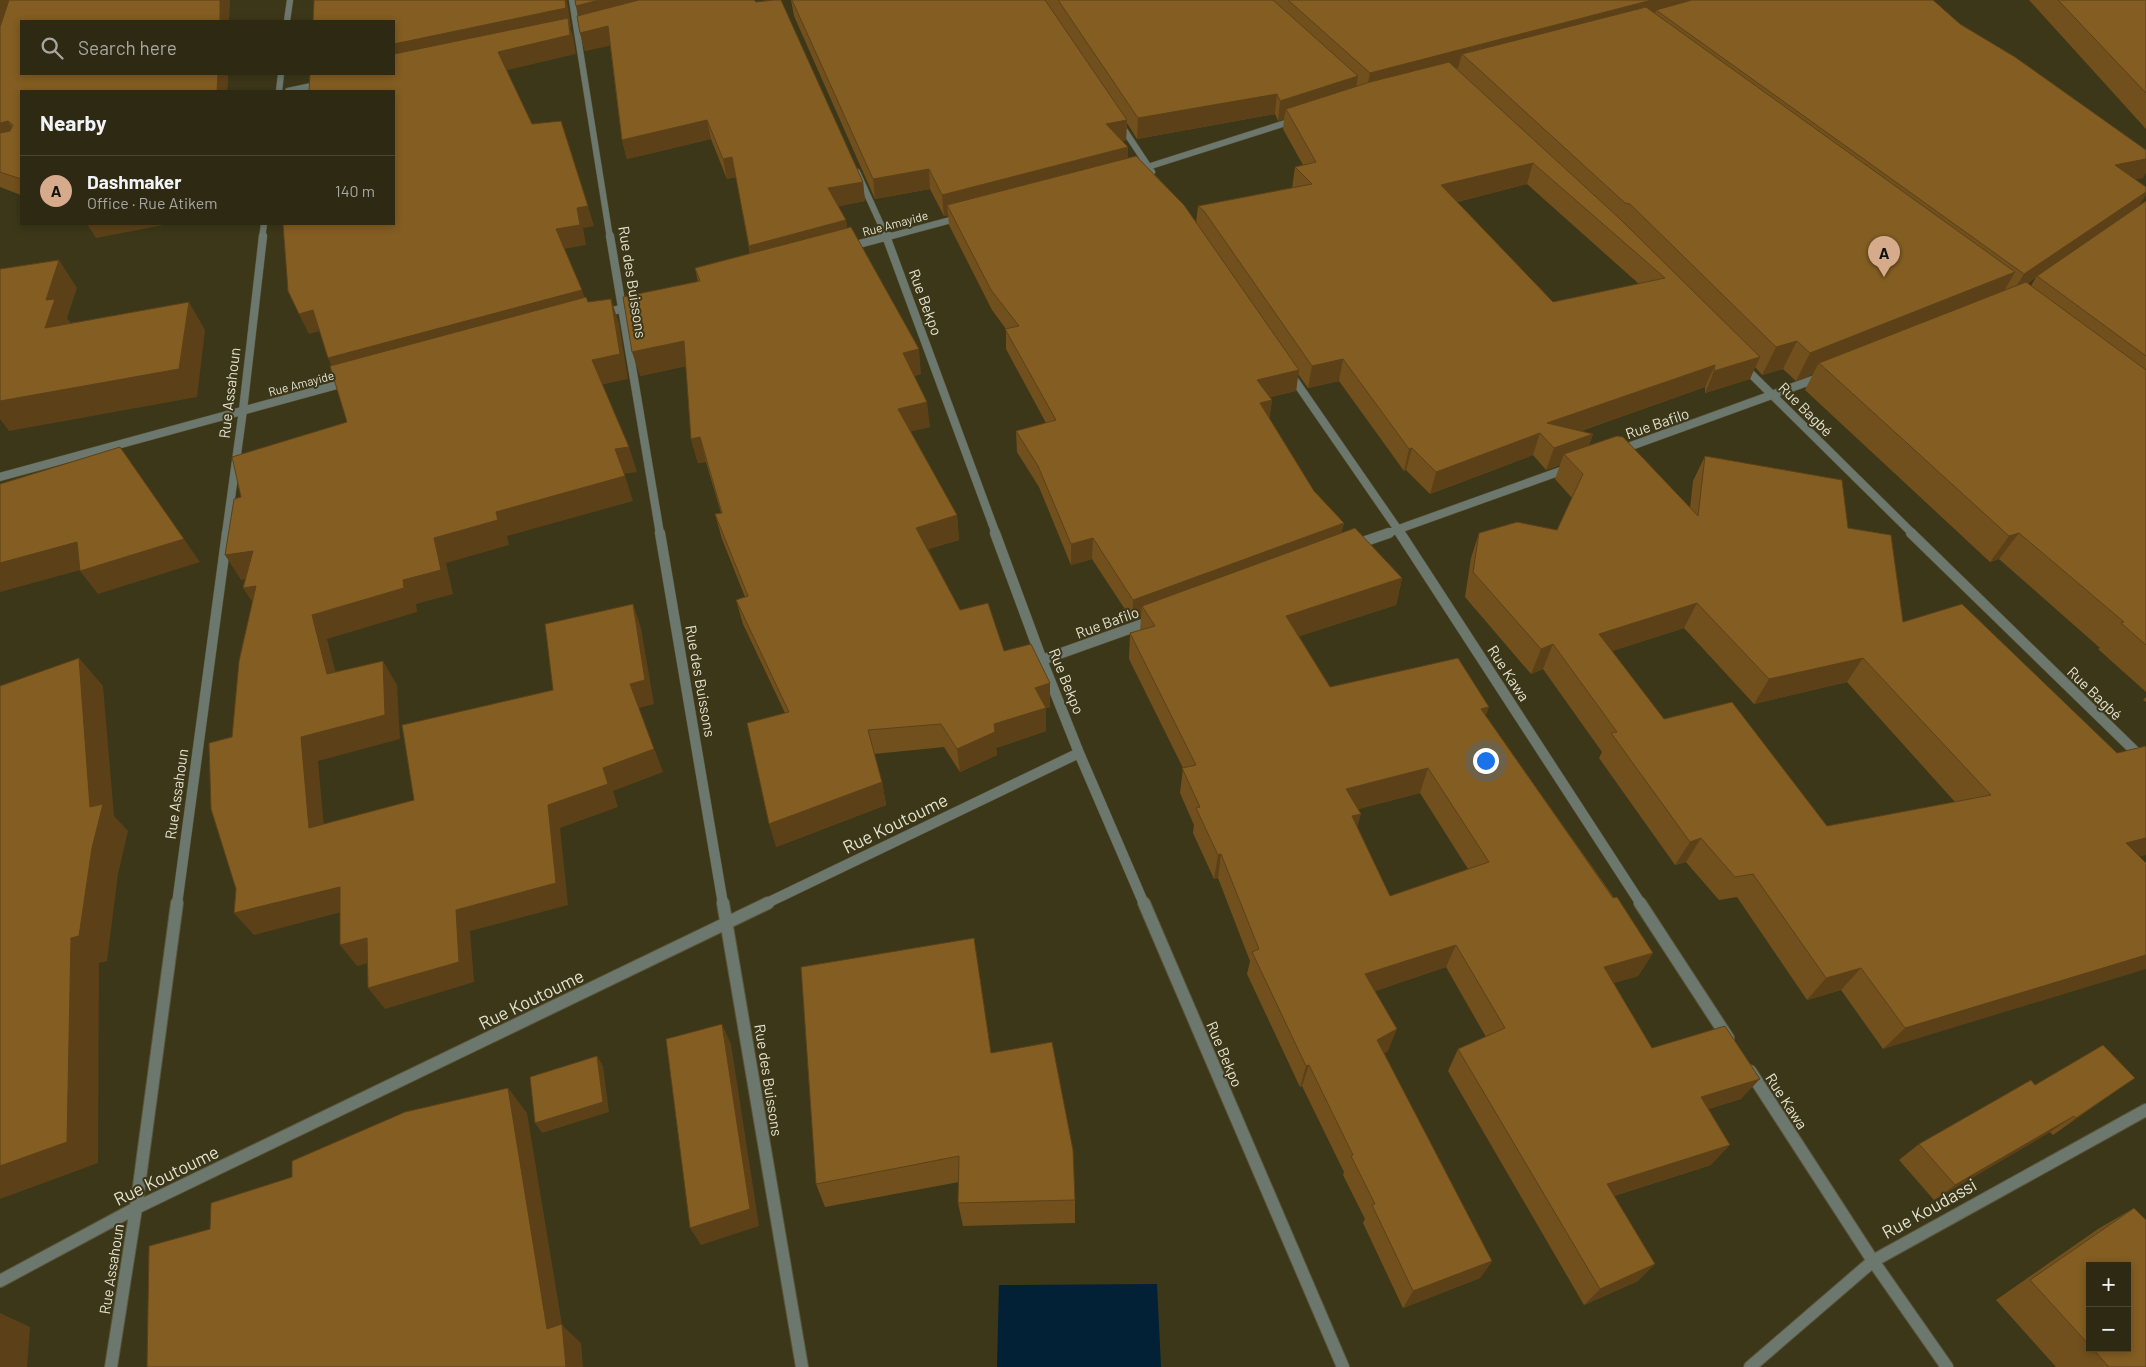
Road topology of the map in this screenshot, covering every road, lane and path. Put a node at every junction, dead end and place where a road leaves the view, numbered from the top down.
1 (290, 0) edge
2 (572, 0) edge
3 (287, 20) edge
4 (281, 75) edge
5 (325, 84) edge
6 (279, 90) edge
7 (293, 90) edge
8 (1112, 112) edge
9 (1300, 119) edge
10 (854, 164) edge
11 (1149, 167) junction
12 (1131, 172) edge
13 (1160, 184) edge
14 (968, 215) edge
15 (264, 225) edge
16 (886, 236) junction
17 (839, 249) edge
18 (650, 301) edge
19 (622, 309) junction
20 (594, 316) edge
21 (1733, 355) edge
22 (1284, 364) edge
23 (1828, 374) edge
24 (356, 380) edge
25 (1773, 396) junction
26 (243, 410) junction
27 (1614, 452) edge
28 (1576, 466) edge
29 (0, 477) edge
30 (1397, 528) junction
31 (1341, 550) edge
32 (1161, 618) edge
33 (1042, 660) junction
34 (1079, 753) junction
35 (2146, 762) edge
36 (728, 924) junction
37 (1732, 1044) edge
38 (1743, 1061) edge
39 (2146, 1110) edge
40 (136, 1208) junction
41 (1873, 1261) junction
42 (0, 1282) edge
43 (111, 1367) edge
44 (802, 1367) edge
45 (1343, 1367) edge
46 (1750, 1367) edge
47 (1947, 1367) edge

1 - 3 street
2 - 19 street, Rue des Buissons
4 - 6 street
5 - 7 street
8 - 11 street
9 - 11 street
10 - 16 street, Rue Bekpo
11 - 12 street
11 - 13 street
14 - 16 street, Rue Amayide
15 - 26 street, Rue Assahoun
16 - 17 street, Rue Amayide
16 - 33 street, Rue Bekpo
18 - 19 street
19 - 20 street
19 - 36 street, Rue des Buissons
21 - 25 street, Rue Bagbé
22 - 30 street, Rue Kawa
23 - 25 street, Rue Bafilo
24 - 26 street, Rue Amayide
25 - 27 street, Rue Bafilo
25 - 35 street, Rue Bagbé
26 - 29 street, Rue Amayide
26 - 40 street, Rue Assahoun
28 - 30 street
30 - 31 street
30 - 37 street, Rue Kawa
32 - 33 street, Rue Bafilo
33 - 34 street, Rue Bekpo
34 - 36 street, Rue Koutoume
34 - 45 street, Rue Bekpo
36 - 40 street, Rue Koutoume
36 - 44 street, Rue des Buissons
38 - 41 street, Rue Kawa
39 - 41 street, Rue Koudassi
40 - 42 street, Rue Koutoume
40 - 43 street, Rue Assahoun
41 - 46 street, Rue Koudassi
41 - 47 street, Rue Kawa

